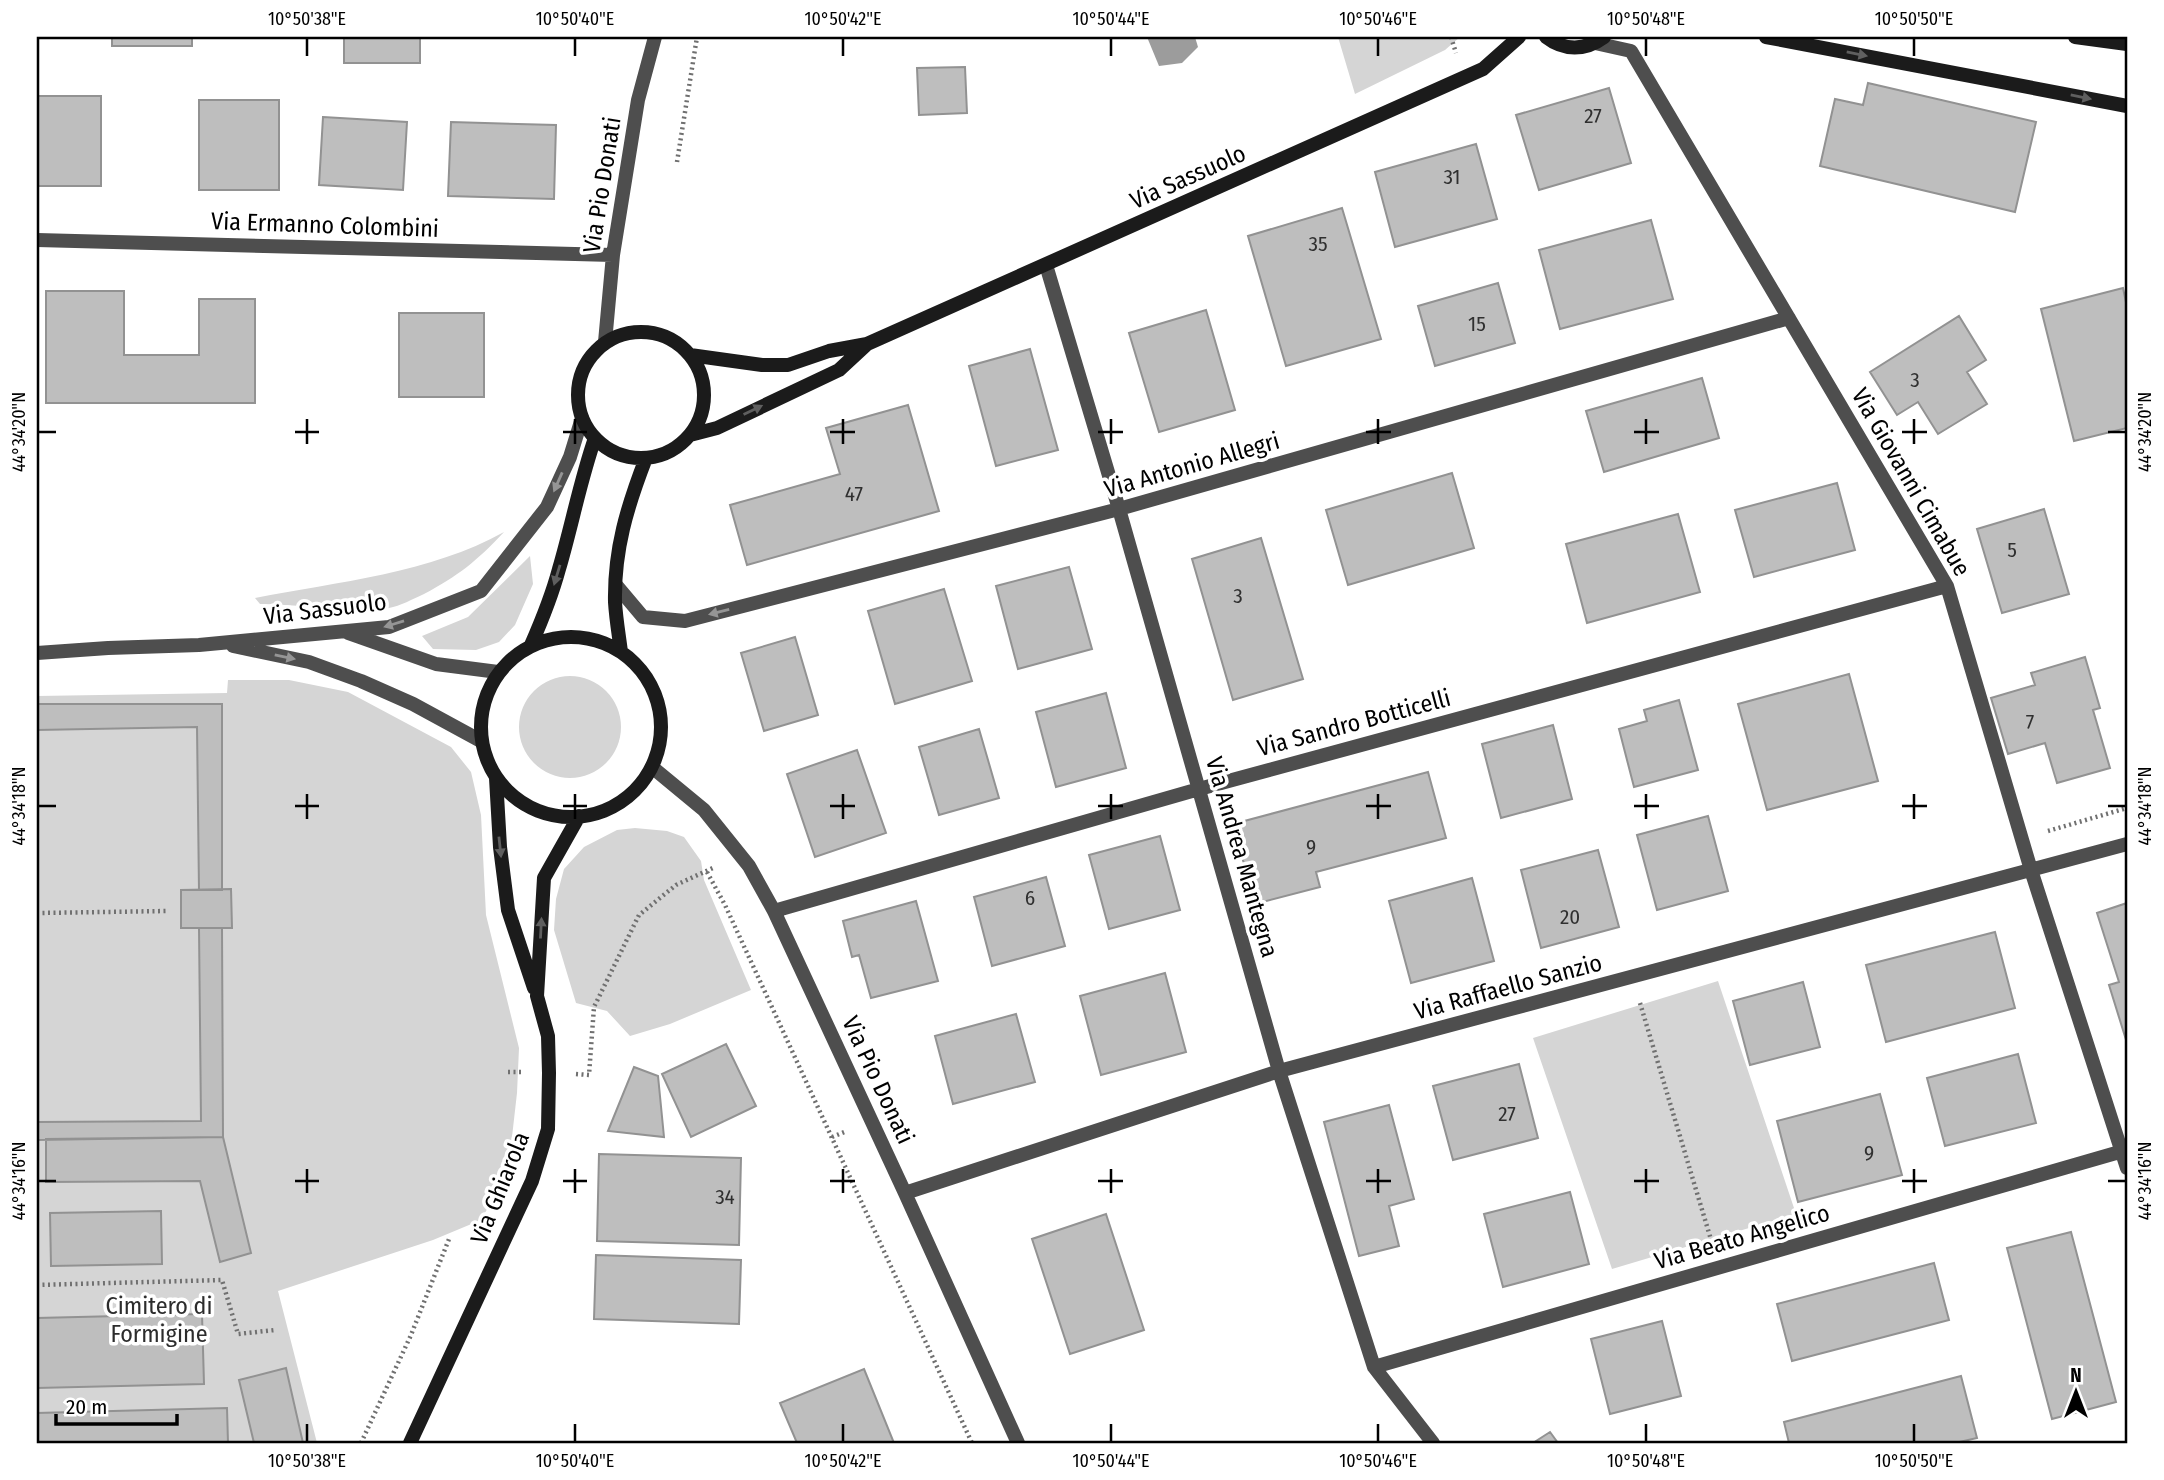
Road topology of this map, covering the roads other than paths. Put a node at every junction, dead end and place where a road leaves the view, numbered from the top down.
1 (655, 37) edge
2 (1519, 37) edge
3 (1546, 37) edge
4 (1766, 37) edge
5 (2075, 37) edge
6 (1599, 40) edge
7 (2127, 44) edge
8 (2127, 106) edge
9 (37, 240) edge
10 (613, 255) junction
11 (1046, 265) junction
12 (1789, 318) junction
13 (605, 342) junction
14 (867, 344) junction
15 (690, 355) junction
16 (582, 418) junction
17 (690, 435) junction
18 (595, 439) junction
19 (646, 458) junction
20 (1119, 509) junction
21 (616, 585) junction
22 (1947, 586) junction
23 (345, 631) junction
24 (218, 643) junction
25 (531, 645) junction
26 (621, 652) junction
27 (37, 653) edge
28 (498, 672) junction
29 (481, 741) junction
30 (652, 767) junction
31 (496, 779) junction
32 (1199, 789) junction
33 (579, 816) junction
34 (2127, 844) edge
35 (2031, 870) junction
36 (774, 911) junction
37 (537, 996) junction
38 (1279, 1071) junction
39 (2123, 1151) junction
40 (2127, 1168) edge
41 (905, 1193) junction
42 (1374, 1367) junction
43 (410, 1443) edge
44 (1018, 1443) edge
45 (1433, 1443) edge

1 - 10 street, Via Pio Donati
2 - 11 street, Via Sassuolo
3 - 6 street
4 -> 8 street
5 - 7 street
6 - 12 street, Via Giovanni Cimabue
9 - 10 street, Via Ermanno Colombini
10 - 13 street, Via Pio Donati
11 - 14 street, Via Sassuolo
11 - 20 street, Via Andrea Mantegna
12 - 20 street, Via Antonio Allegri
12 - 22 street, Via Giovanni Cimabue
13 - 15 street
13 - 16 street
14 - 15 street, Via Sassuolo
17 -> 14 street, Via Sassuolo
15 - 17 street
16 - 18 street
16 -> 23 street, Via Sassuolo
17 - 19 street
18 - 19 street
18 -> 25 street
19 - 21 street
20 -> 21 street, Via Antonio Allegri
20 - 32 street, Via Andrea Mantegna
21 - 26 street
22 - 32 street, Via Sandro Botticelli
22 - 35 street, Via Giovanni Cimabue
23 - 24 street, Via Sassuolo
23 - 28 street
24 - 27 street, Via Sassuolo
24 -> 29 street, Via Sassuolo
25 - 26 street
25 - 28 street
26 - 30 street
28 - 29 street
29 - 31 street
30 - 33 street
30 - 36 street, Via Pio Donati
31 - 33 street
31 -> 37 street
32 - 36 street, Via Sandro Botticelli
32 - 38 street, Via Andrea Mantegna
37 -> 33 street, Via Ghiarola
34 - 35 street, Via Raffaello Sanzio
35 - 38 street, Via Raffaello Sanzio
35 - 39 street, Via Giovanni Cimabue
36 - 41 street, Via Pio Donati
37 - 43 street, Via Ghiarola
38 - 41 street, Via Raffaello Sanzio
38 - 42 street, Via Andrea Mantegna
39 - 40 street, Via Giovanni Cimabue
39 - 42 street, Via Beato Angelico
41 - 44 street, Via Pio Donati
42 - 45 street, Via Andrea Mantegna

